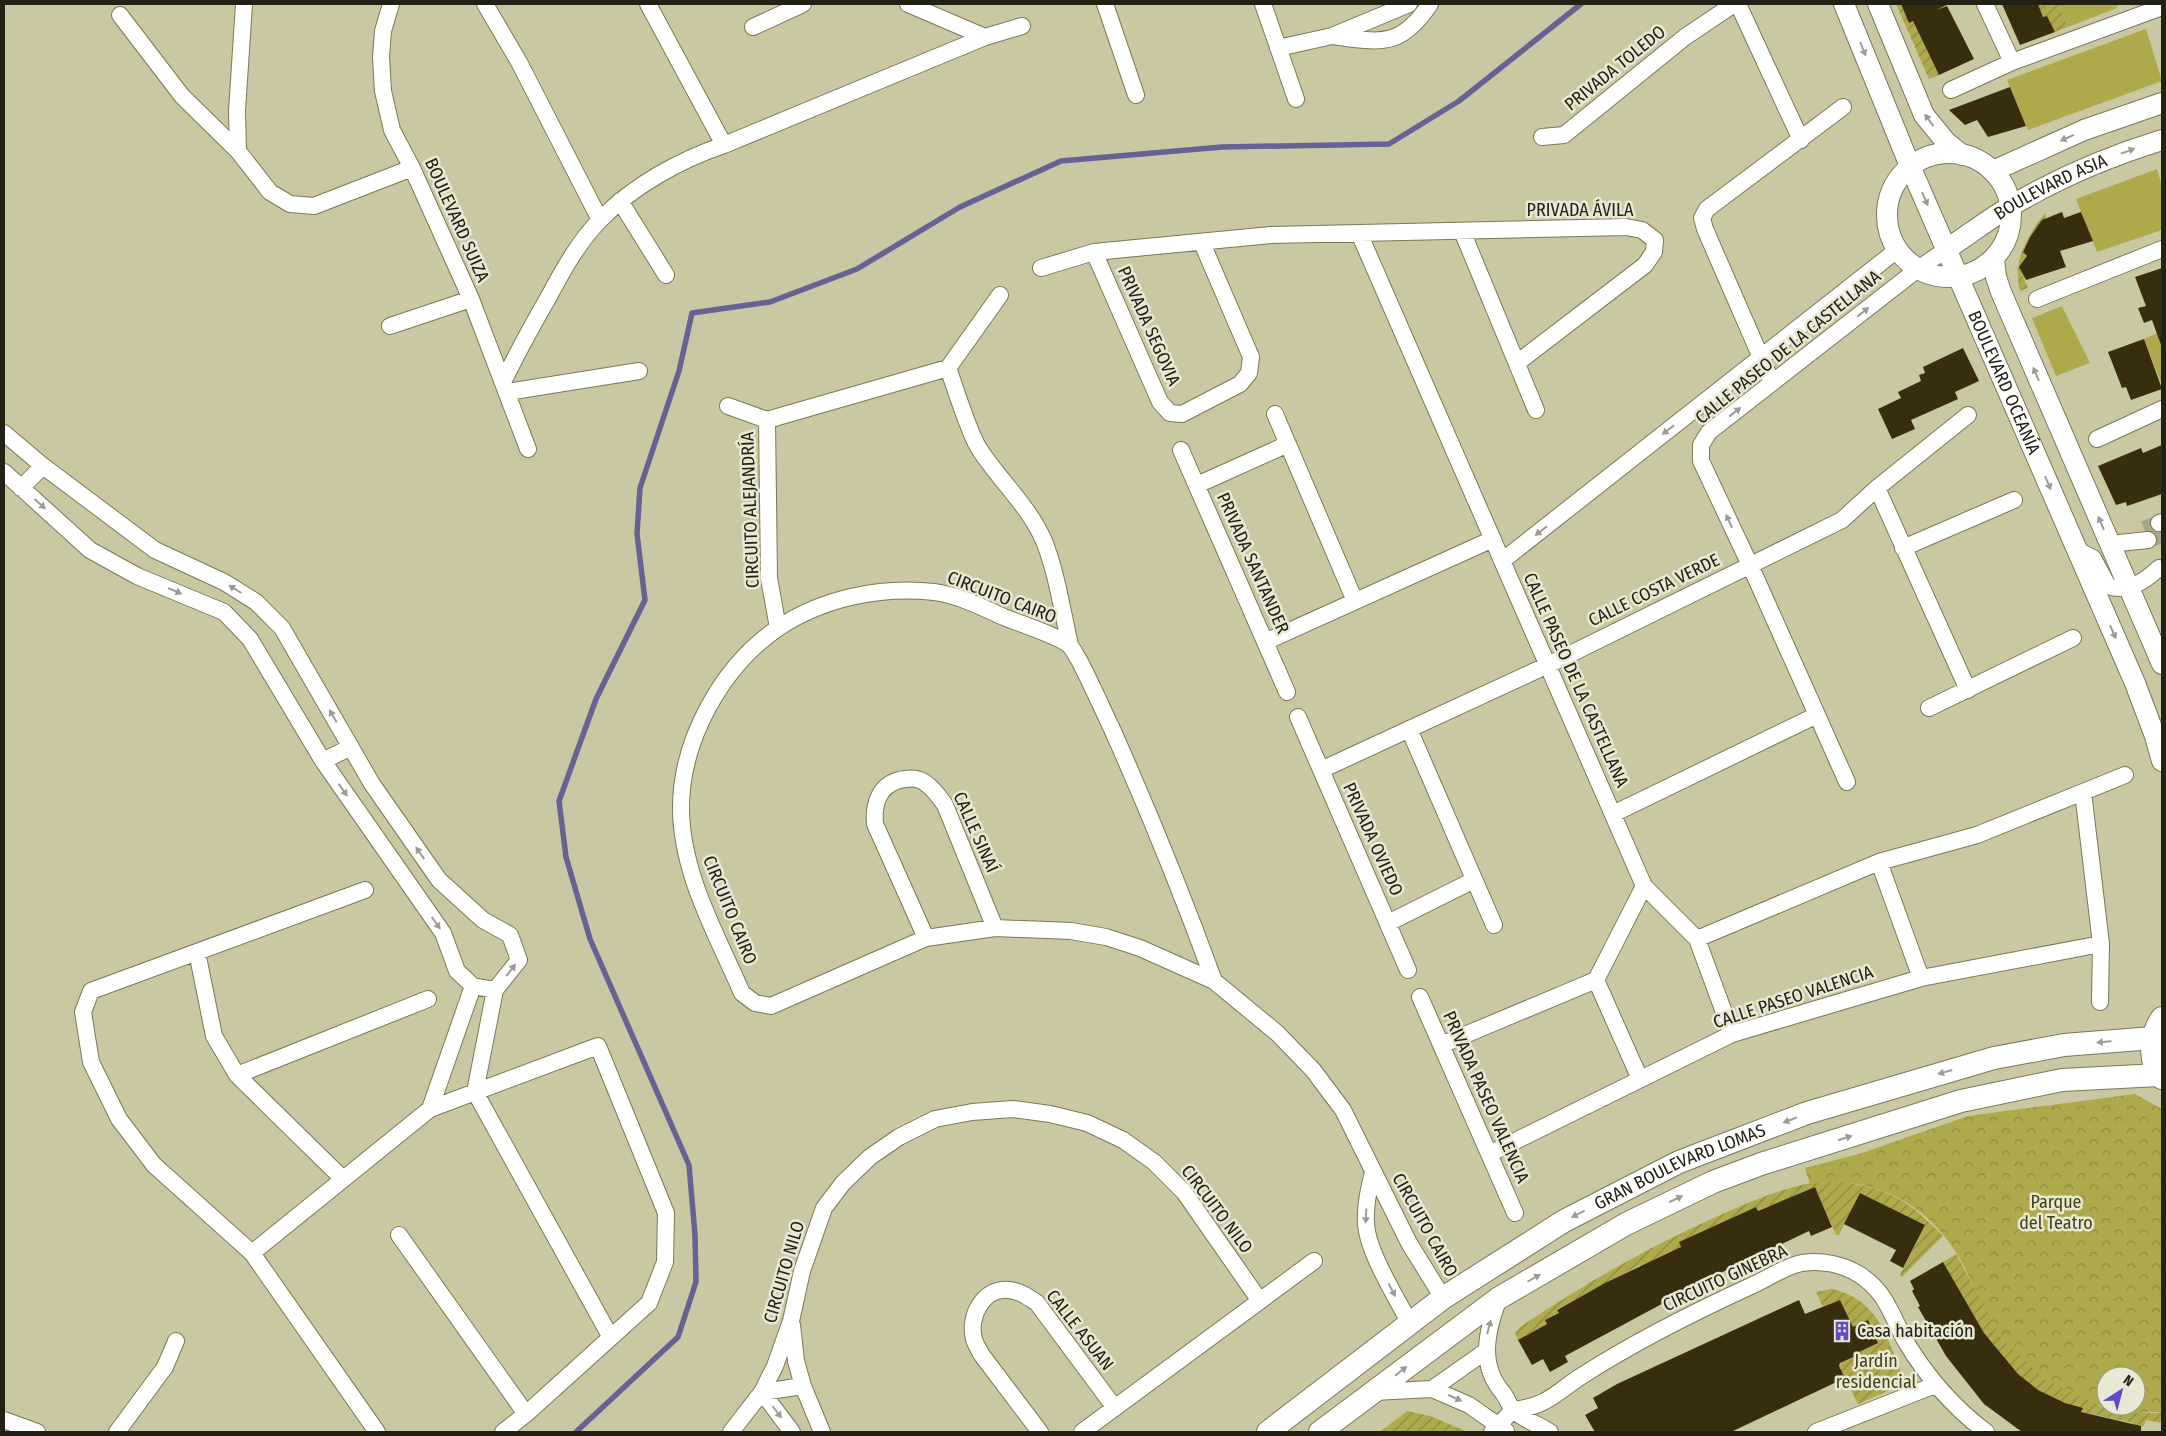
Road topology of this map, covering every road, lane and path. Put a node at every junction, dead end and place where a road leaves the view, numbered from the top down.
1 (392, 4) edge
2 (484, 4) edge
3 (648, 4) edge
4 (803, 4) edge
5 (908, 4) edge
6 (1105, 4) edge
7 (1263, 4) edge
8 (1409, 4) edge
9 (1430, 4) edge
10 (1734, 4) edge
11 (1738, 4) edge
12 (1844, 4) edge
13 (1878, 4) edge
14 (1985, 4) edge
15 (239, 5) edge
16 (2152, 7) edge
17 (120, 15) dead end
18 (1022, 26) dead end
19 (753, 27) dead end
20 (1332, 36) junction
21 (985, 37) junction
22 (1278, 48) junction
23 (2012, 62) junction
24 (1951, 90) dead end
25 (1136, 95) dead end
26 (1296, 100) dead end
27 (2162, 103) edge
28 (1844, 107) dead end
29 (1542, 137) dead end
30 (1801, 140) junction
31 (2162, 140) edge
32 (724, 145) junction
33 (238, 151) junction
34 (1962, 156) junction
35 (1910, 166) junction
36 (412, 168) junction
37 (1993, 171) junction
38 (620, 201) junction
39 (2011, 206) junction
40 (600, 220) junction
41 (1462, 231) junction
42 (1359, 233) junction
43 (1202, 243) junction
44 (1947, 249) junction
45 (2162, 249) edge
46 (1897, 250) junction
47 (1094, 252) junction
48 (1994, 259) junction
49 (1041, 268) dead end
50 (1918, 269) junction
51 (666, 275) dead end
52 (1958, 278) junction
53 (1000, 294) dead end
54 (471, 299) junction
55 (2037, 299) dead end
56 (390, 326) dead end
57 (1761, 357) junction
58 (1516, 363) junction
59 (948, 368) junction
60 (639, 371) dead end
61 (1772, 383) junction
62 (505, 387) junction
63 (728, 406) dead end
64 (2162, 409) edge
65 (1536, 410) dead end
66 (1275, 414) dead end
67 (1968, 415) dead end
68 (767, 420) junction
69 (4, 433) edge
70 (2097, 439) dead end
71 (1288, 444) junction
72 (528, 448) dead end
73 (1181, 450) dead end
74 (43, 466) junction
75 (4, 472) edge
76 (1197, 485) junction
77 (21, 488) junction
78 (1877, 488) junction
79 (2014, 500) dead end
80 (2153, 529) tunnel mouth
81 (1493, 539) junction
82 (2119, 543) junction
83 (1903, 548) junction
84 (2077, 550) junction
85 (1502, 562) junction
86 (1750, 565) junction
87 (2157, 574) edge
88 (2129, 588) junction
89 (1355, 601) junction
90 (778, 628) junction
91 (2073, 638) dead end
92 (1265, 642) junction
93 (1070, 645) junction
94 (2162, 664) edge
95 (1548, 665) junction
96 (1968, 690) junction
97 (1287, 692) dead end
98 (1929, 708) dead end
99 (1817, 714) junction
100 (1298, 717) dead end
101 (1409, 729) junction
102 (351, 747) junction
103 (323, 761) junction
104 (2162, 761) edge
105 (1321, 770) junction
106 (2125, 775) dead end
107 (1847, 782) dead end
108 (2083, 792) junction
109 (1612, 814) junction
110 (1879, 862) junction
111 (1474, 880) junction
112 (1644, 886) junction
113 (365, 890) dead end
114 (1388, 923) junction
115 (1494, 925) dead end
116 (996, 928) junction
117 (926, 938) junction
118 (1697, 938) junction
119 (2101, 944) junction
120 (198, 952) junction
121 (1408, 970) dead end
122 (1921, 978) junction
123 (1596, 980) junction
124 (1214, 981) junction
125 (473, 986) junction
126 (495, 990) junction
127 (1420, 998) dead end
128 (428, 999) dead end
129 (2100, 1002) dead end
130 (2162, 1018) edge
131 (1732, 1034) junction
132 (2153, 1038) junction
133 (1442, 1045) junction
134 (237, 1075) junction
135 (2161, 1077) edge
136 (1640, 1079) junction
137 (475, 1092) junction
138 (430, 1109) junction
139 (1489, 1154) junction
140 (1373, 1172) junction
141 (343, 1179) junction
142 (1515, 1213) dead end
143 (399, 1235) dead end
144 (252, 1253) junction
145 (1314, 1261) dead end
146 (1443, 1298) junction
147 (1499, 1298) junction
148 (1260, 1301) junction
149 (792, 1321) junction
150 (1409, 1322) junction
151 (610, 1336) junction
152 (176, 1341) dead end
153 (1486, 1351) junction
154 (1935, 1385) junction
155 (803, 1386) junction
156 (1432, 1389) junction
157 (762, 1392) junction
158 (1373, 1392) junction
159 (1316, 1395) junction
160 (1115, 1408) junction
161 (1513, 1410) junction
162 (526, 1414) junction
163 (4, 1420) edge
164 (1327, 1427) edge
165 (1500, 1430) edge
166 (37, 1432) edge
167 (117, 1432) edge
168 (377, 1432) edge
169 (503, 1432) edge
170 (731, 1432) edge
171 (792, 1432) edge
172 (822, 1432) edge
173 (1040, 1432) edge
174 (1082, 1432) edge
175 (1268, 1432) edge
176 (1550, 1432) edge
177 (1816, 1432) edge
178 (1986, 1432) edge

1 - 36 street, BOULEVARD SUIZA
2 - 40 street
3 - 32 street
4 - 19 street
5 - 21 street
6 - 25 street
7 - 22 street
8 - 20 street
9 - 20 street
10 - 29 street, PRIVADA TOLEDO
11 - 30 street
12 -> 35 street, BOULEVARD OCEANÍA
34 -> 13 street
14 - 23 street
15 - 33 street
16 - 23 street
17 - 33 street
18 - 21 street
20 - 22 street
21 - 32 street
22 - 26 street
23 - 24 street
27 -> 37 street, BOULEVARD ASIA
28 - 30 street
30 - 57 street
39 -> 31 street, BOULEVARD ASIA
32 - 38 street
33 - 36 street
34 - 35 street
34 - 37 street
35 -> 44 street, BOULEVARD OCEANÍA
35 - 46 street
36 - 54 street, BOULEVARD SUIZA
37 - 39 street
38 - 40 street
38 - 51 street
39 - 44 street, BOULEVARD ASIA
39 - 48 street
40 - 62 street
41 - 42 street, PRIVADA ÁVILA
41 - 58 street
41 - 58 street, PRIVADA ÁVILA
42 - 43 street, PRIVADA SEGOVIA
42 - 81 street, CALLE PASEO DE LA CASTELLANA
43 - 47 street, PRIVADA SEGOVIA
43 - 47 street, PRIVADA SEGOVIA
44 - 50 street, CALLE PASEO DE LA CASTELLANA
44 - 52 street, BOULEVARD OCEANÍA
45 - 55 street
46 - 50 street
46 - 57 street, CALLE PASEO DE LA CASTELLANA
47 - 49 street, PRIVADA SEGOVIA
48 - 52 street
82 -> 48 street, BOULEVARD OCEANÍA
50 - 52 street
61 -> 50 street, CALLE PASEO DE LA CASTELLANA
52 -> 84 street, BOULEVARD OCEANÍA
53 - 59 street
54 - 56 street
54 - 62 street, BOULEVARD SUIZA
57 - 61 street
57 -> 85 street, CALLE PASEO DE LA CASTELLANA
58 - 65 street
59 - 68 street, CIRCUITO ALEJANDRÍA
59 - 93 street
60 - 62 street
86 -> 61 street, CALLE PASEO DE LA CASTELLANA
62 - 72 street, BOULEVARD SUIZA
63 - 68 street, CIRCUITO ALEJANDRÍA
64 - 70 street
66 - 71 street
67 - 78 street, CALLE COSTA VERDE
68 - 90 street, CIRCUITO ALEJANDRÍA
69 - 74 street
71 - 76 street
71 - 89 street
73 - 76 street, PRIVADA SANTANDER
74 - 77 street
102 -> 74 street
75 - 77 street
76 - 92 street, PRIVADA SANTANDER
77 -> 103 street
78 - 83 street
78 - 86 street, CALLE COSTA VERDE
79 - 83 street
80 - 82 street
81 - 85 street, CALLE PASEO DE LA CASTELLANA
81 - 89 street
82 - 88 street, BOULEVARD OCEANÍA
83 - 96 street
84 - 88 street
84 -> 104 street, BOULEVARD OCEANÍA
85 - 95 street, CALLE PASEO DE LA CASTELLANA
86 - 95 street, CALLE COSTA VERDE
86 - 99 street, CALLE PASEO DE LA CASTELLANA
87 - 88 street
88 - 94 street, BOULEVARD OCEANÍA
89 - 92 street
90 - 93 street, CIRCUITO CAIRO
90 - 117 street, CIRCUITO CAIRO
91 - 96 street
92 - 97 street, PRIVADA SANTANDER
93 - 124 street, CIRCUITO CAIRO
95 - 101 street, PRIVADA OVIEDO
95 - 109 street, CALLE PASEO DE LA CASTELLANA
96 - 98 street
99 - 107 street, CALLE PASEO DE LA CASTELLANA
99 - 109 street, CALLE PASEO DE LA CASTELLANA
100 - 105 street, PRIVADA OVIEDO
101 - 105 street, PRIVADA OVIEDO
101 - 111 street
102 - 103 street
126 -> 102 street
103 -> 125 street
105 - 114 street, PRIVADA OVIEDO
106 - 108 street
108 - 110 street
108 - 119 street
109 - 112 street, CALLE PASEO DE LA CASTELLANA
110 - 118 street
110 - 122 street
111 - 114 street, PRIVADA OVIEDO
111 - 115 street
112 - 118 street, CALLE PASEO DE LA CASTELLANA
112 - 123 street
113 - 120 street
114 - 121 street, PRIVADA OVIEDO
116 - 117 street, CIRCUITO CAIRO
116 - 117 street, CALLE SINAÍ
116 - 124 street, CIRCUITO CAIRO
118 - 131 street
119 - 122 street, CALLE PASEO VALENCIA
119 - 129 street
120 - 134 street
120 - 144 street
122 - 131 street, CALLE PASEO VALENCIA
123 - 133 street
123 - 136 street
124 - 140 street, CIRCUITO CAIRO
125 - 126 street
125 - 138 street
126 - 137 street
127 - 133 street, PRIVADA PASEO VALENCIA
128 - 134 street
130 - 132 main road
131 - 136 street, CALLE PASEO VALENCIA
132 - 135 main road
132 -> 146 main road, GRAN BOULEVARD LOMAS
133 - 139 street, PRIVADA PASEO VALENCIA
134 - 141 street
147 -> 135 main road, GRAN BOULEVARD LOMAS
136 - 139 street, CALLE PASEO VALENCIA
137 - 138 street
137 - 151 street
137 - 151 street
138 - 141 street
139 - 142 street, PRIVADA PASEO VALENCIA
140 - 146 street, CIRCUITO CAIRO
140 -> 150 street, CIRCUITO CAIRO
141 - 144 street
143 - 162 street
144 - 168 street
145 - 148 street
146 - 150 main road, GRAN BOULEVARD LOMAS
153 -> 147 street
158 -> 147 main road, GRAN BOULEVARD LOMAS
148 - 149 street, CIRCUITO NILO
148 - 160 street
149 - 155 street
149 - 157 street, CIRCUITO NILO
150 - 159 main road, GRAN BOULEVARD LOMAS
151 - 162 street
152 - 167 street
153 - 156 street
153 - 161 street
154 - 161 street, CIRCUITO GINEBRA
154 - 177 street
154 - 178 street, CIRCUITO GINEBRA
155 - 157 street
155 - 172 street
156 - 158 street
156 -> 165 street
157 - 170 street, CIRCUITO NILO
157 -> 171 street
158 - 164 main road, GRAN BOULEVARD LOMAS
159 - 164 main road
159 - 175 main road, GRAN BOULEVARD LOMAS
160 - 173 street, CALLE ASUAN
160 - 174 street
161 - 165 street
161 - 176 street
162 - 169 street
163 - 166 street

